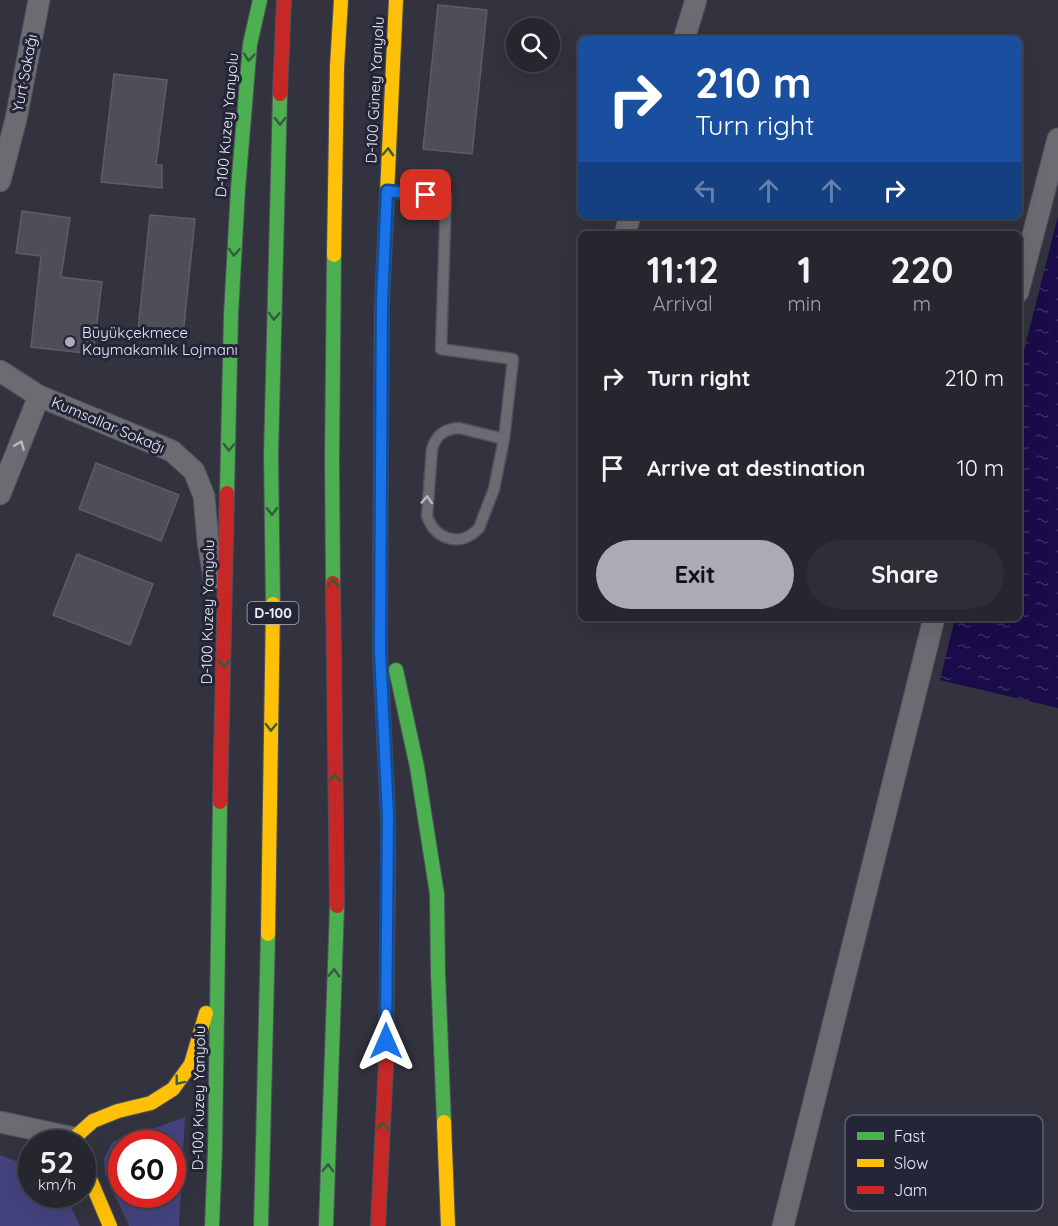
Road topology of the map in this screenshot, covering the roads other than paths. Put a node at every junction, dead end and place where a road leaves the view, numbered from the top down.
1 (39, 0) edge
2 (260, 0) edge
3 (284, 0) edge
4 (340, 0) edge
5 (396, 0) edge
6 (696, 0) edge
7 (685, 36) edge
8 (8, 115) edge
9 (1058, 139) edge
10 (0, 181) edge
11 (387, 191) junction
12 (1022, 277) edge
13 (0, 371) edge
14 (39, 396) junction
15 (504, 439) junction
16 (0, 494) edge
17 (933, 621) edge
18 (224, 634) junction
19 (380, 651) junction
20 (218, 968) junction
21 (0, 1122) edge
22 (32, 1130) edge
23 (85, 1130) edge
24 (96, 1193) edge
25 (110, 1226) edge
26 (212, 1226) edge
27 (261, 1226) edge
28 (326, 1226) edge
29 (378, 1226) edge
30 (448, 1226) edge
31 (783, 1226) edge

1 - 8 street, Yurt Sokağı
2 -> 18 main road, D-100 Kuzey Yanyolu
3 -> 27 main road, D-100
28 -> 4 main road
11 -> 5 main road, D-100 Güney Yanyolu
6 - 7 street
8 - 10 street, Yurt Sokağı
9 - 12 street
11 - 15 lane
11 - 19 main road, D-100 Güney Yanyolu
13 - 14 street, Kumsallar Sokağı
16 -> 14 street
14 - 18 street, Kumsallar Sokağı
15 -> 15 lane
17 - 31 street
18 -> 20 main road, D-100 Kuzey Yanyolu
29 -> 19 main road, D-100 Güney Yanyolu
19 - 30 main road
20 -> 23 main road
20 - 26 main road, D-100 Kuzey Yanyolu
21 - 22 street
24 - 25 main road

